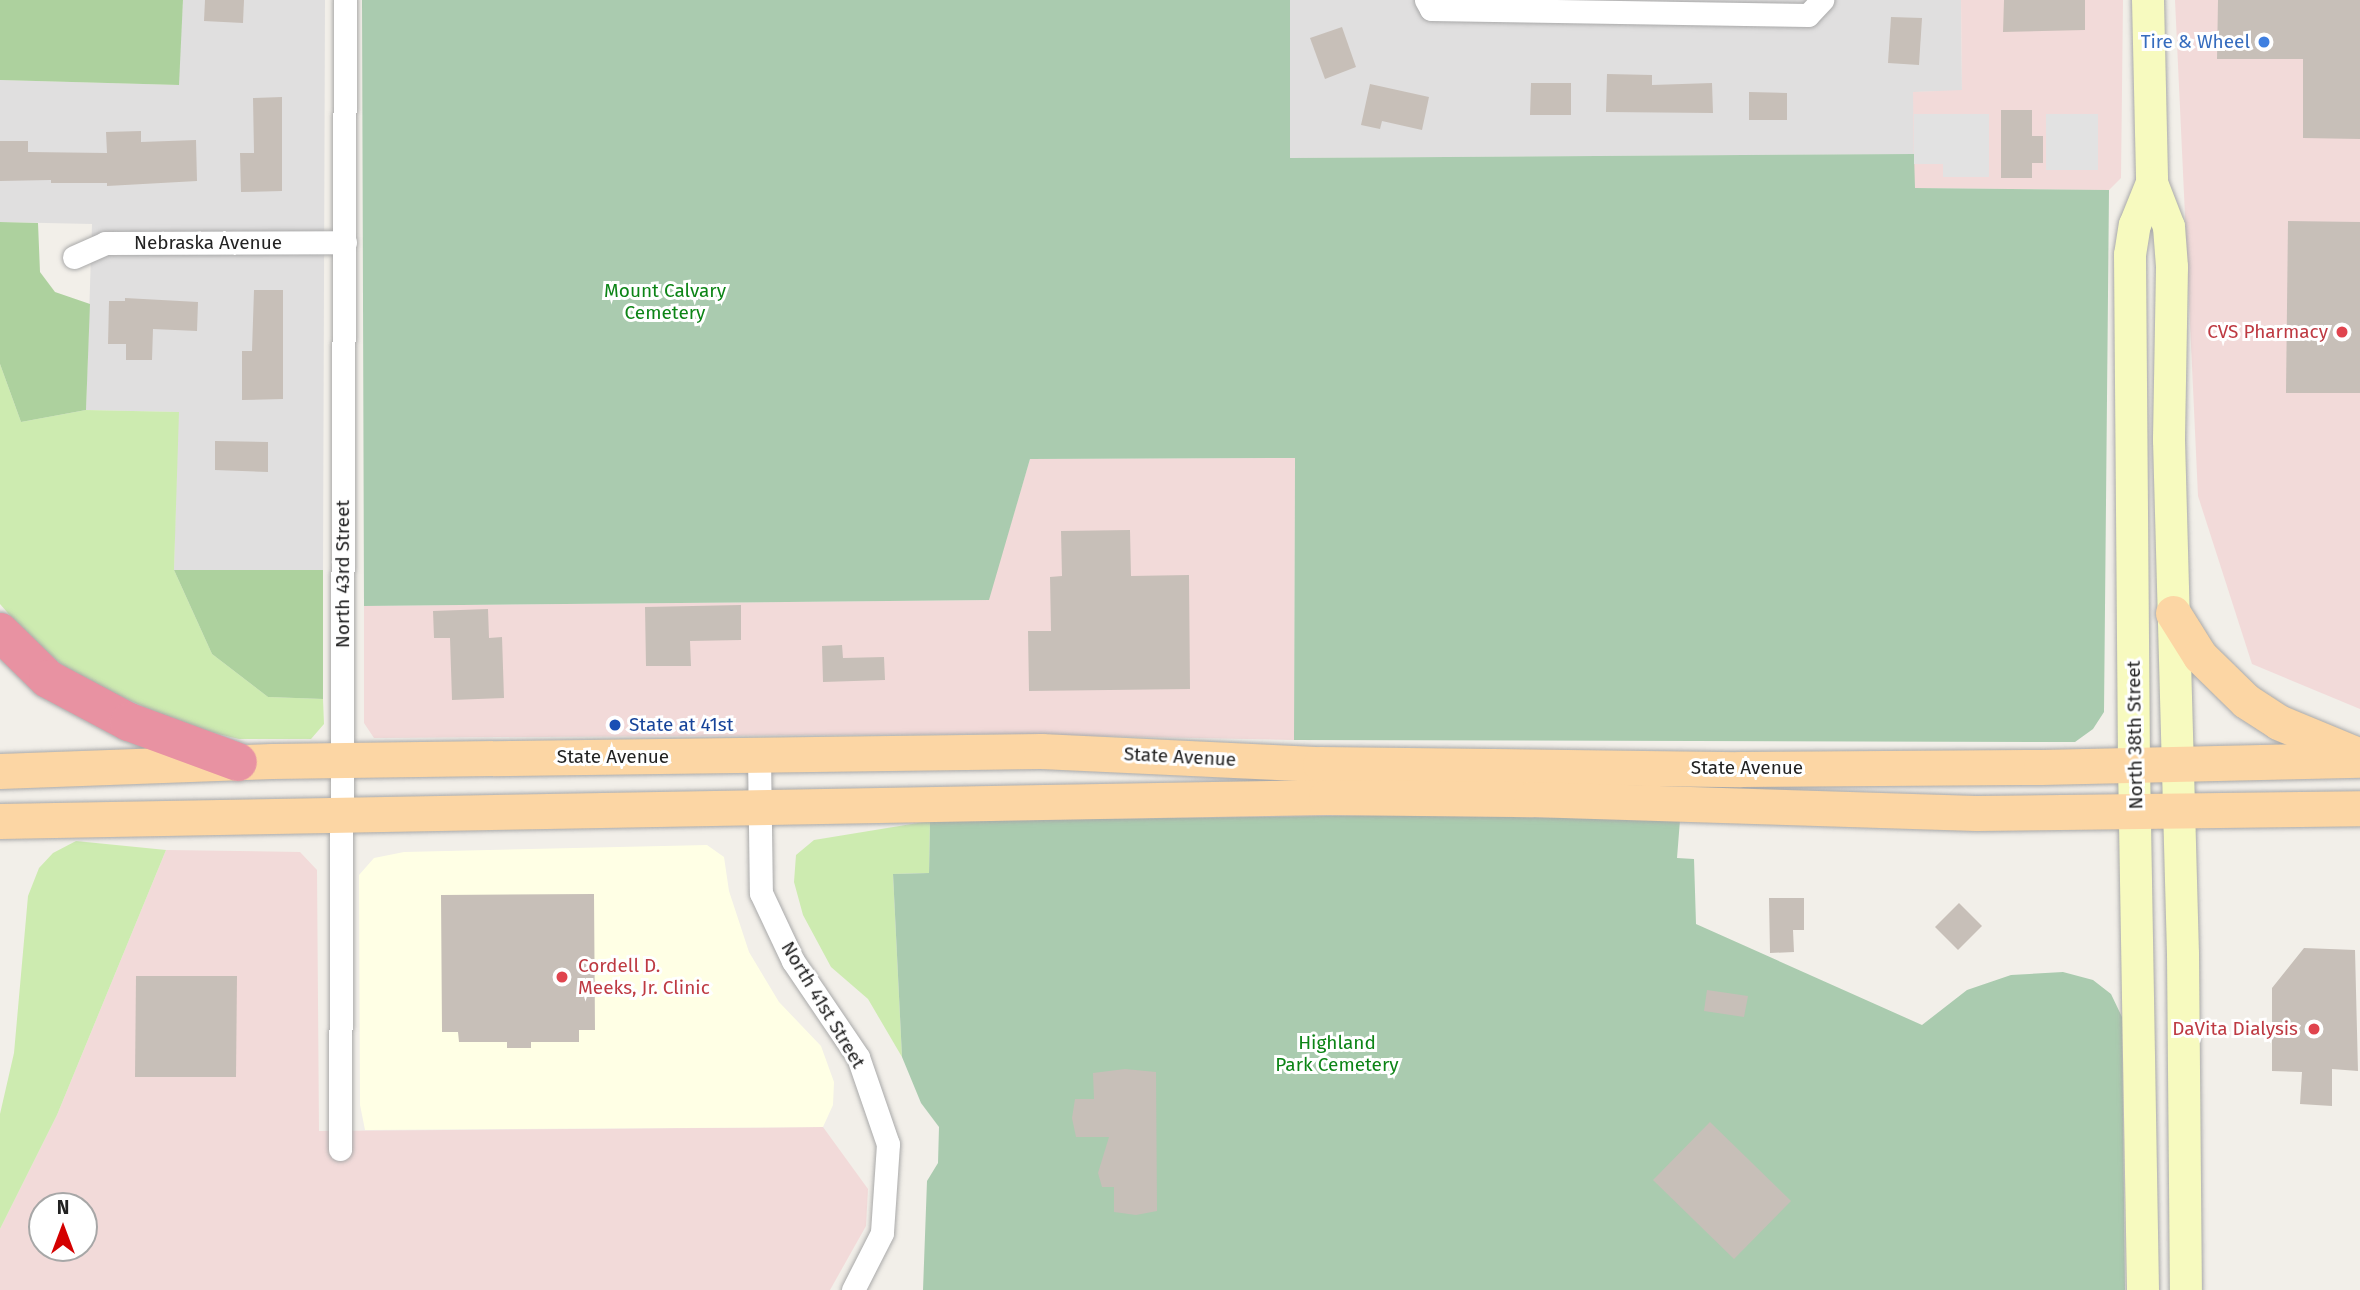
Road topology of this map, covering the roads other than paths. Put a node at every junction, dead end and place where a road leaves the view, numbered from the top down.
1 (345, 0) edge
2 (2148, 0) edge
3 (1428, 4) edge
4 (1819, 4) edge
5 (2152, 183) junction
6 (345, 242) junction
7 (74, 257) dead end
8 (2173, 614) junction
9 (0, 632) edge
10 (758, 756) junction
11 (2360, 758) edge
12 (341, 760) junction
13 (238, 762) junction
14 (2176, 764) junction
15 (2134, 765) junction
16 (0, 771) edge
17 (760, 806) junction
18 (2360, 808) edge
19 (2137, 811) junction
20 (2178, 811) junction
21 (341, 816) junction
22 (0, 821) edge
23 (340, 1149) dead end
24 (853, 1290) edge
25 (2143, 1290) edge
26 (2186, 1290) edge

1 - 6 street, North 43rd Street
2 - 5 main road, North 38th Street
3 - 4 street
5 - 8 main road, North 38th Street
5 - 15 main road, North 38th Street
6 - 7 street, Nebraska Avenue
6 - 12 street, North 43rd Street
8 - 11 main road
8 - 14 main road, North 38th Street
9 - 13 highway
10 - 12 main road, State Avenue
10 - 15 main road, State Avenue
10 - 17 street, North 41st Street
11 - 14 main road, State Avenue
12 - 13 main road, State Avenue
12 - 21 street, North 43rd Street
13 - 16 main road, State Avenue
14 - 15 main road, State Avenue
14 - 20 main road, North 38th Street
15 - 19 main road, North 38th Street
17 - 19 main road, State Avenue
17 - 21 main road, State Avenue
17 - 24 street, North 41st Street
18 - 20 main road, State Avenue
19 - 20 main road, State Avenue
19 - 25 main road, North 38th Street
20 - 26 main road, North 38th Street
21 - 22 main road, State Avenue
21 - 23 street, North 43rd Street

